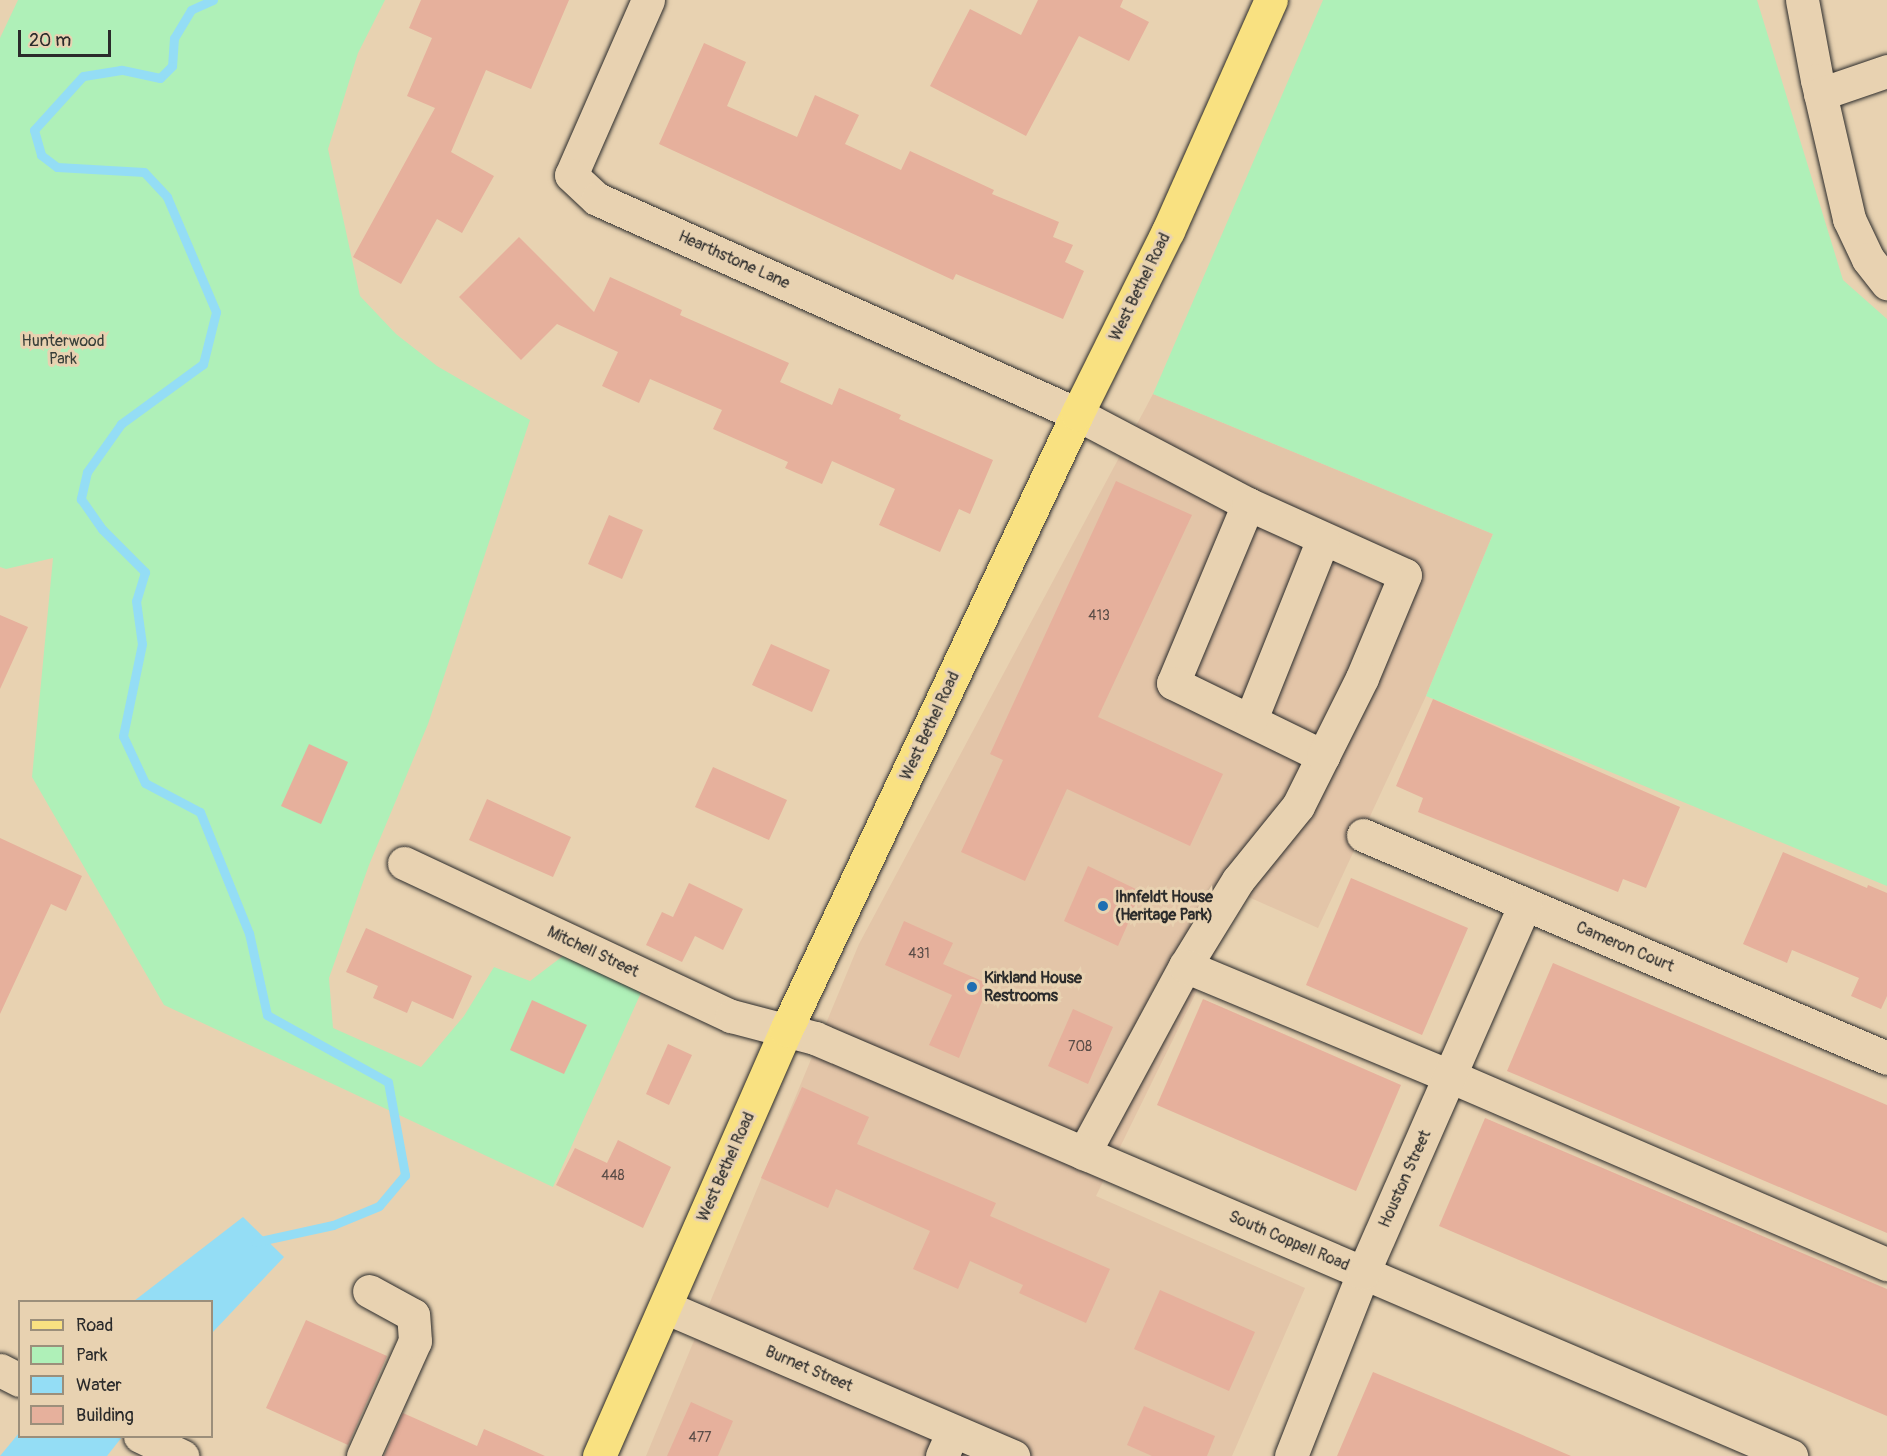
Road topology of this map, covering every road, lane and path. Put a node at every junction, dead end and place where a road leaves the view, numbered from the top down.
1 (648, 0) edge
2 (1271, 0) edge
3 (1802, 0) edge
4 (1887, 71) edge
5 (1820, 94) junction
6 (1887, 284) edge
7 (1077, 414) junction
8 (1248, 504) junction
9 (1323, 539) junction
10 (1251, 719) junction
11 (1323, 756) junction
12 (1363, 835) dead end
13 (404, 863) dead end
14 (1525, 904) junction
15 (1185, 966) junction
16 (786, 1030) junction
17 (1887, 1058) edge
18 (1451, 1077) junction
19 (1084, 1153) junction
20 (1887, 1264) edge
21 (1363, 1273) junction
22 (369, 1291) dead end
23 (665, 1307) junction
24 (0, 1370) edge
25 (18, 1379) edge
26 (145, 1439) edge
27 (947, 1443) edge
28 (182, 1456) edge
29 (363, 1456) edge
30 (599, 1456) edge
31 (1013, 1456) edge
32 (1291, 1456) edge
33 (1791, 1456) edge

1 - 7 street, Hearthstone Lane
2 - 7 main road, West Bethel Road
3 - 5 street
4 - 5 street
5 - 6 street
7 - 8 street
7 - 16 main road, West Bethel Road
8 - 9 street
8 - 10 street
9 - 10 street
9 - 11 street
10 - 11 street
11 - 15 street
12 - 14 street, Cameron Court
13 - 16 street, Mitchell Street
14 - 17 street, Cameron Court
14 - 18 street, Houston Street
15 - 18 street
15 - 19 street
16 - 19 street, South Coppell Road
16 - 23 main road, West Bethel Road
18 - 20 street
18 - 21 street, Houston Street
19 - 21 street, South Coppell Road
21 - 32 street, Houston Street
21 - 33 street, South Coppell Road
22 - 29 street
23 - 27 street, Burnet Street
23 - 30 main road, West Bethel Road
24 - 25 street
26 - 28 street
27 - 31 street, Burnet Street

